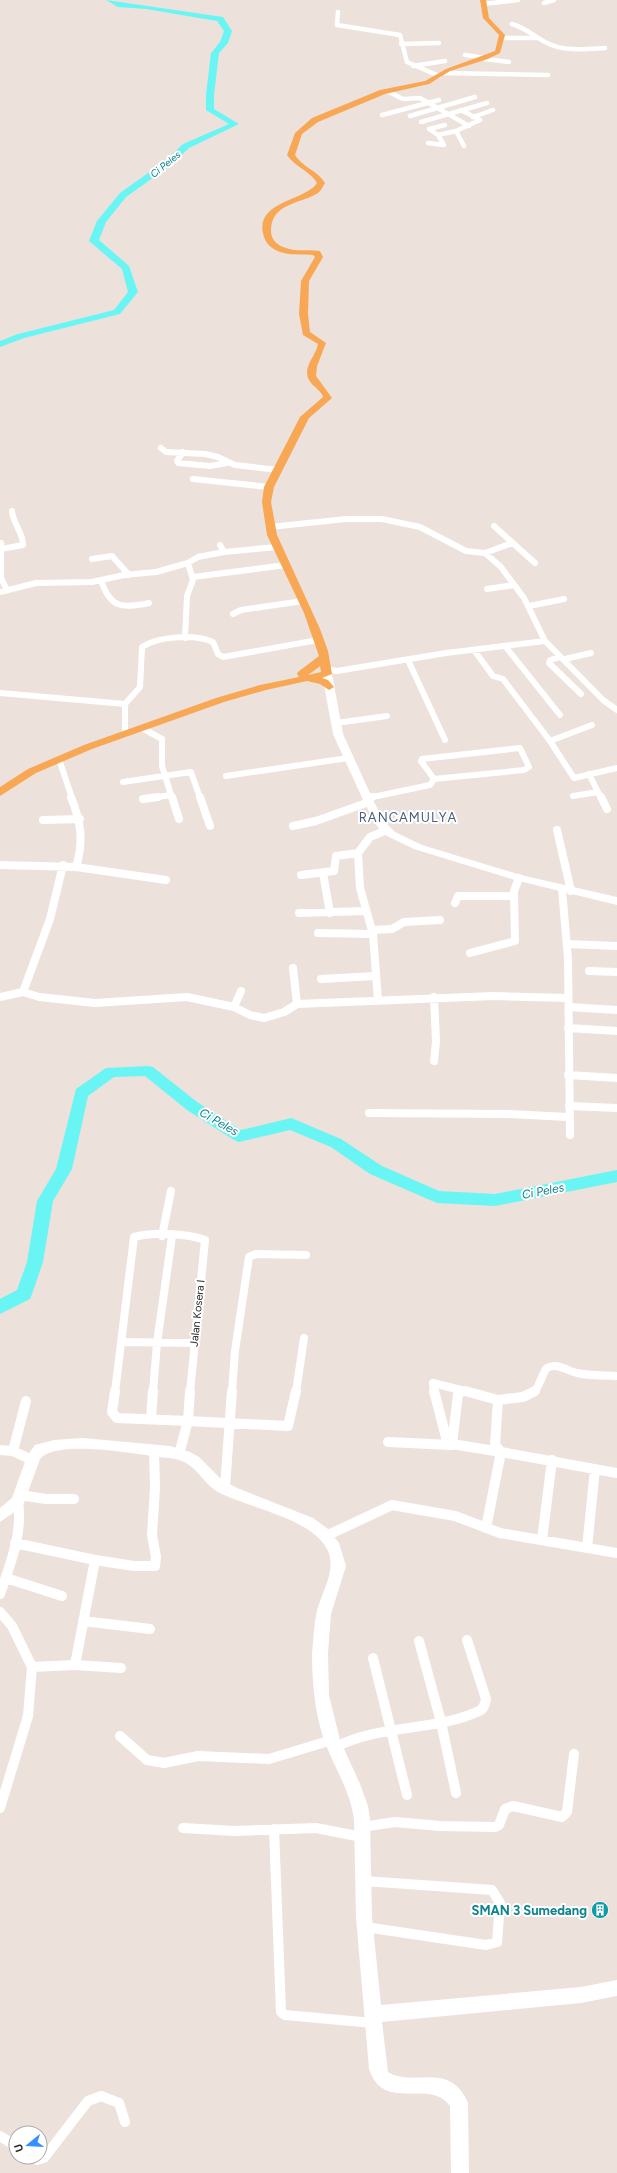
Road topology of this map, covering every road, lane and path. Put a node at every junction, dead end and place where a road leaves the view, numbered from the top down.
1 (518, 0) edge
2 (539, 0) edge
3 (554, 0) edge
4 (483, 2) edge
5 (338, 12) dead end
6 (512, 24) dead end
7 (502, 38) junction
8 (537, 38) junction
9 (439, 43) dead end
10 (401, 44) junction
11 (605, 48) dead end
12 (464, 55) dead end
13 (486, 58) junction
14 (445, 61) dead end
15 (509, 62) dead end
16 (413, 66) junction
17 (472, 74) junction
18 (441, 75) junction
19 (548, 75) dead end
20 (471, 82) dead end
21 (387, 91) junction
22 (475, 97) dead end
23 (439, 100) dead end
24 (428, 103) junction
25 (487, 103) dead end
26 (437, 108) junction
27 (461, 110) junction
28 (493, 110) dead end
29 (448, 114) junction
30 (382, 115) dead end
31 (410, 116) dead end
32 (473, 117) junction
33 (433, 119) junction
34 (421, 122) dead end
35 (444, 125) junction
36 (469, 126) junction
37 (454, 130) junction
38 (425, 133) dead end
39 (439, 136) junction
40 (428, 143) dead end
41 (464, 146) dead end
42 (161, 448) dead end
43 (183, 452) junction
44 (227, 463) junction
45 (279, 470) junction
46 (193, 479) dead end
47 (269, 488) junction
48 (12, 511) dead end
49 (494, 526) dead end
50 (270, 527) junction
51 (512, 543) junction
52 (220, 545) dead end
53 (1, 546) edge
54 (276, 548) junction
55 (224, 552) junction
56 (485, 553) junction
57 (92, 559) dead end
58 (188, 563) junction
59 (535, 563) dead end
60 (286, 565) junction
61 (129, 575) junction
62 (193, 577) junction
63 (101, 580) junction
64 (514, 585) junction
65 (487, 589) dead end
66 (7, 590) junction
67 (0, 592) edge
68 (564, 599) dead end
69 (303, 600) junction
70 (149, 603) dead end
71 (529, 606) junction
72 (233, 614) dead end
73 (185, 638) junction
74 (318, 640) junction
75 (545, 641) junction
76 (506, 646) junction
77 (474, 650) junction
78 (591, 653) dead end
79 (324, 657) junction
80 (563, 658) junction
81 (408, 660) junction
82 (329, 671) junction
83 (302, 676) junction
84 (329, 687) junction
85 (0, 693) edge
86 (581, 694) dead end
87 (124, 704) junction
88 (617, 710) edge
89 (560, 715) dead end
90 (387, 716) dead end
91 (336, 722) junction
92 (592, 725) dead end
93 (142, 728) junction
94 (125, 734) junction
95 (444, 740) dead end
96 (550, 741) junction
97 (348, 758) junction
98 (59, 759) junction
99 (617, 768) edge
100 (589, 774) junction
101 (165, 776) junction
102 (226, 776) dead end
103 (434, 779) junction
104 (123, 782) dead end
105 (0, 792) edge
106 (598, 792) junction
107 (171, 795) junction
108 (573, 796) dead end
109 (142, 799) dead end
110 (368, 800) junction
111 (607, 809) dead end
112 (80, 819) junction
113 (179, 819) dead end
114 (43, 820) dead end
115 (210, 826) dead end
116 (294, 826) dead end
117 (387, 830) junction
118 (557, 830) dead end
119 (358, 853) junction
120 (0, 864) edge
121 (63, 865) junction
122 (76, 866) junction
123 (323, 873) junction
124 (301, 875) dead end
125 (519, 878) junction
126 (166, 880) dead end
127 (567, 890) junction
128 (514, 896) junction
129 (617, 901) edge
130 (455, 903) dead end
131 (365, 911) junction
132 (298, 913) dead end
133 (330, 913) junction
134 (440, 920) dead end
135 (373, 932) junction
136 (318, 933) dead end
137 (567, 944) junction
138 (617, 946) edge
139 (470, 953) dead end
140 (293, 968) dead end
141 (589, 971) dead end
142 (617, 972) edge
143 (375, 976) junction
144 (320, 979) dead end
145 (241, 990) dead end
146 (23, 992) junction
147 (0, 997) edge
148 (434, 997) junction
149 (378, 1000) junction
150 (568, 1003) junction
151 (297, 1004) junction
152 (234, 1007) junction
153 (617, 1010) edge
154 (568, 1028) junction
155 (617, 1031) edge
156 (434, 1062) dead end
157 (568, 1075) junction
158 (617, 1078) edge
159 (569, 1106) junction
160 (617, 1108) edge
161 (369, 1113) dead end
162 (568, 1117) junction
163 (570, 1136) dead end
164 (171, 1191) dead end
165 (162, 1236) junction
166 (172, 1236) junction
167 (306, 1255) dead end
168 (304, 1338) dead end
169 (122, 1342) junction
170 (157, 1342) junction
171 (194, 1343) junction
172 (617, 1376) edge
173 (464, 1390) junction
174 (498, 1400) junction
175 (26, 1401) dead end
176 (151, 1418) junction
177 (188, 1421) junction
178 (230, 1422) junction
179 (388, 1442) dead end
180 (450, 1445) junction
181 (0, 1450) edge
182 (13, 1451) junction
183 (154, 1451) junction
184 (501, 1452) junction
185 (179, 1454) junction
186 (32, 1460) junction
187 (552, 1460) junction
188 (595, 1469) junction
189 (617, 1473) edge
190 (225, 1488) junction
191 (19, 1498) junction
192 (74, 1499) dead end
193 (0, 1516) edge
194 (486, 1528) junction
195 (326, 1536) junction
196 (542, 1540) junction
197 (15, 1543) junction
198 (587, 1548) junction
199 (617, 1553) edge
200 (95, 1560) junction
201 (6, 1578) junction
202 (0, 1594) edge
203 (62, 1596) dead end
204 (0, 1612) edge
205 (83, 1622) junction
206 (150, 1629) dead end
207 (419, 1640) dead end
208 (467, 1640) dead end
209 (373, 1658) dead end
210 (75, 1665) junction
211 (32, 1668) junction
212 (121, 1668) dead end
213 (441, 1722) junction
214 (390, 1732) junction
215 (120, 1736) dead end
216 (334, 1744) junction
217 (574, 1754) dead end
218 (456, 1793) dead end
219 (407, 1795) dead end
220 (0, 1808) edge
221 (183, 1828) dead end
222 (274, 1829) junction
223 (362, 1832) junction
224 (364, 1881) junction
225 (365, 1927) junction
226 (617, 1988) edge
227 (373, 2019) junction
228 (125, 2122) dead end
229 (48, 2153) edge
230 (460, 2173) edge

1 - 4 street
2 - 3 street
4 - 7 main road
5 - 10 street
6 - 8 street
7 - 8 street
7 - 13 main road
8 - 11 street
9 - 10 street
10 - 16 street
12 - 13 street
13 - 15 street
13 - 18 main road
14 - 16 street
16 - 18 street
17 - 18 street
17 - 19 street
17 - 20 street
18 - 21 main road
21 - 24 street
21 - 45 main road
22 - 26 street
23 - 24 street
24 - 26 street
24 - 30 street
25 - 27 street
26 - 29 street
26 - 31 street
27 - 29 street
27 - 32 street
28 - 32 street
29 - 33 street
29 - 36 street
32 - 36 street
33 - 34 street
33 - 35 street
35 - 37 street
35 - 39 street
36 - 37 street
37 - 39 street
37 - 41 street
38 - 39 street
39 - 40 street
42 - 43 street
43 - 44 street
43 - 44 street
44 - 45 street
45 - 47 main road
46 - 47 street
47 - 50 main road
48 - 53 street
49 - 51 street
50 - 54 main road
50 - 56 street
51 - 56 street
51 - 59 street
52 - 55 street
53 - 66 street
54 - 55 street
54 - 60 main road
55 - 58 street
56 - 64 street
57 - 61 street
58 - 61 street
58 - 62 street
60 - 62 street
60 - 69 main road
61 - 63 street
62 - 73 street
63 - 66 street
63 - 70 street
64 - 65 street
64 - 71 street
66 - 67 street
68 - 71 street
69 - 72 street
69 - 74 main road
71 - 75 street
73 - 74 street
73 - 87 street
74 - 79 main road
75 - 76 street
75 - 80 street
76 - 77 street
76 - 89 street
77 - 81 street
77 - 96 street
78 - 80 street
79 - 82 main road
79 - 83 main road
80 - 86 street
80 - 88 street
81 - 82 street
81 - 95 street
82 - 83 main road
82 - 84 street
83 - 84 main road
83 - 93 main road
84 - 91 street
85 - 87 street
87 - 94 street
90 - 91 street
91 - 97 street
92 - 96 street
93 - 94 main road
93 - 101 street
94 - 98 main road
96 - 100 street
97 - 102 street
97 - 110 street
98 - 105 main road
98 - 112 street
99 - 100 street
100 - 106 street
101 - 104 street
101 - 107 street
101 - 115 street
103 - 103 street
103 - 110 street
106 - 108 street
106 - 111 street
107 - 109 street
107 - 113 street
110 - 116 street
110 - 117 street
112 - 114 street
112 - 122 street
117 - 119 street
117 - 125 street
118 - 127 street
119 - 123 street
119 - 131 street
120 - 121 street
121 - 122 street
121 - 146 street
122 - 126 street
123 - 124 street
123 - 133 street
125 - 127 street
125 - 128 street
127 - 129 street
127 - 137 street
128 - 130 street
128 - 139 street
131 - 133 street
131 - 135 street
132 - 133 street
134 - 135 street
135 - 136 street
135 - 143 street
137 - 138 street
137 - 150 street
140 - 151 street
141 - 142 street
143 - 144 street
143 - 149 street
145 - 152 street
146 - 147 street
146 - 152 street
148 - 149 street
148 - 150 street
148 - 156 street
149 - 151 street
150 - 153 street
150 - 154 street
151 - 152 street
154 - 155 street
154 - 157 street
157 - 158 street
157 - 159 street
159 - 160 street
159 - 162 street
161 - 162 street
162 - 163 street
164 - 165 street
165 - 166 street, Jalan Kosera I
165 - 169 street, Jalan Kosera I
166 - 170 street
166 - 171 street, Jalan Kosera I
167 - 178 street
168 - 178 street
169 - 170 street
169 - 176 street
170 - 171 street
170 - 176 street
171 - 177 street, Jalan Kosera I
172 - 174 street
173 - 174 street
173 - 180 street
173 - 180 street
174 - 184 street
175 - 182 street
176 - 177 street
177 - 178 street
177 - 185 street, Jalan Kosera I
178 - 190 street
179 - 180 street
180 - 184 street
181 - 182 street
182 - 186 street
183 - 185 street
183 - 186 street
183 - 200 street
184 - 187 street
184 - 194 street
185 - 190 street
186 - 191 street
187 - 188 street
187 - 196 street
188 - 189 street
188 - 198 street
190 - 195 street
191 - 192 street
191 - 193 street
191 - 197 street
194 - 195 street
194 - 196 street
195 - 216 street
196 - 198 street
197 - 200 street
197 - 201 street
198 - 199 street
200 - 205 street
201 - 202 street
201 - 203 street
204 - 211 street
205 - 206 street
205 - 210 street
207 - 213 street
208 - 213 street
209 - 214 street
210 - 211 street
210 - 212 street
211 - 220 street
213 - 214 street
213 - 218 street
214 - 216 street
214 - 219 street
215 - 216 street
216 - 223 street
217 - 223 street
221 - 222 street
222 - 223 street
222 - 227 street
223 - 224 street
224 - 225 street
224 - 225 street
225 - 227 street
226 - 227 street
227 - 230 street
228 - 229 street

